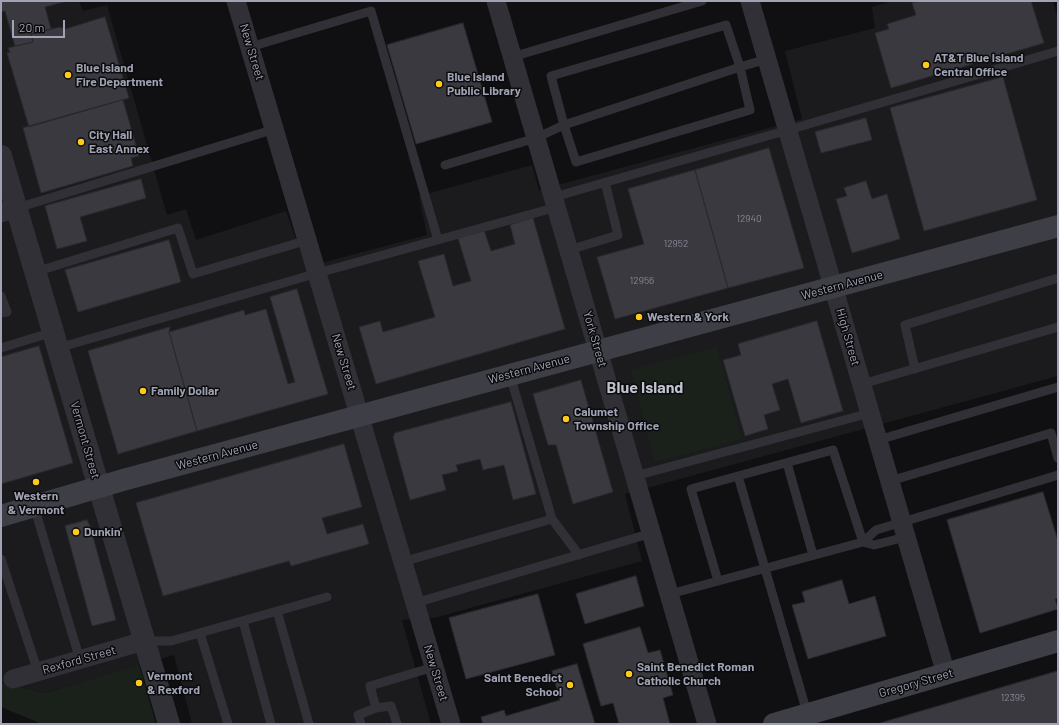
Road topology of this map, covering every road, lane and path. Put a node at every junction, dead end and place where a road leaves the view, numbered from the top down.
1 (236, 1) edge
2 (496, 1) edge
3 (702, 1) edge
4 (750, 1) edge
5 (250, 47) junction
6 (1058, 51) edge
7 (512, 57) junction
8 (767, 59) junction
9 (740, 67) junction
10 (564, 125) junction
11 (275, 129) junction
12 (788, 130) junction
13 (536, 138) junction
14 (1, 156) edge
15 (445, 165) dead end
16 (605, 182) junction
17 (555, 202) junction
18 (9, 211) edge
19 (1058, 226) edge
20 (308, 240) junction
21 (438, 240) junction
22 (569, 250) junction
23 (35, 272) junction
24 (318, 273) junction
25 (1058, 278) edge
26 (834, 287) junction
27 (1, 296) edge
28 (1, 313) edge
29 (1058, 327) edge
30 (56, 340) junction
31 (1, 348) edge
32 (599, 350) junction
33 (915, 369) junction
34 (510, 375) junction
35 (862, 384) junction
36 (1058, 387) edge
37 (870, 413) junction
38 (360, 416) junction
39 (1054, 432) edge
40 (878, 440) junction
41 (1058, 458) edge
42 (787, 463) junction
43 (1058, 475) edge
44 (635, 476) junction
45 (738, 476) junction
46 (890, 481) junction
47 (99, 487) junction
48 (34, 506) junction
49 (1, 516) edge
50 (552, 519) junction
51 (904, 529) junction
52 (652, 533) junction
53 (862, 542) junction
54 (578, 555) junction
55 (814, 555) junction
56 (1, 559) edge
57 (402, 562) junction
58 (765, 568) junction
59 (718, 581) junction
60 (670, 594) junction
61 (327, 597) dead end
62 (415, 603) junction
63 (277, 611) junction
64 (243, 621) junction
65 (200, 633) junction
66 (144, 641) junction
67 (1058, 641) edge
68 (80, 660) junction
69 (434, 667) junction
70 (38, 672) junction
71 (946, 674) junction
72 (13, 680) dead end
73 (376, 708) junction
74 (810, 719) edge
75 (169, 724) edge
76 (228, 724) edge
77 (271, 724) edge
78 (309, 724) edge
79 (361, 724) edge
80 (397, 724) edge
81 (451, 724) edge
82 (707, 724) edge
83 (774, 724) edge

1 - 5 street, New Street
2 - 7 street, York Street
3 - 7 lane
4 - 8 street, High Street
5 - 11 street, New Street
5 - 21 lane
6 - 12 lane
7 - 13 street, York Street
8 - 9 lane
8 - 12 street, High Street
9 - 10 lane
9 - 10 lane
9 - 10 lane
10 - 13 lane
11 - 18 lane
11 - 20 street, New Street
12 - 16 lane
12 - 26 street, High Street
13 - 15 lane
13 - 17 street, York Street
14 - 18 street, Vermont Street
16 - 17 lane
16 - 22 lane
17 - 21 lane
17 - 22 street, York Street
18 - 23 street, Vermont Street
19 - 26 main road, Western Avenue
20 - 23 lane
20 - 24 street, New Street
21 - 24 lane
22 - 32 street, York Street
23 - 30 street, Vermont Street
24 - 30 lane
24 - 38 street, New Street
25 - 33 lane
26 - 32 main road, Western Avenue
26 - 35 street, High Street
27 - 28 lane
29 - 33 lane
30 - 31 lane
30 - 47 street, Vermont Street
32 - 34 main road, Western Avenue
32 - 44 street, York Street
33 - 35 lane
34 - 38 main road, Western Avenue
34 - 50 lane
35 - 37 street, High Street
36 - 40 lane
37 - 40 street, High Street
37 - 44 lane
38 - 47 main road, Western Avenue
38 - 57 street, New Street
39 - 41 lane
39 - 46 lane
40 - 46 street, High Street
42 - 45 lane
42 - 53 lane
42 - 55 lane
43 - 51 lane
44 - 52 street, York Street
45 - 58 lane
45 - 59 lane
46 - 51 street, High Street
47 - 48 main road, Western Avenue
47 - 66 street, Vermont Street
48 - 49 main road, Western Avenue
48 - 68 lane
50 - 54 lane
50 - 57 lane
51 - 53 lane
51 - 53 lane
51 - 71 street, High Street
52 - 54 lane
52 - 60 street, York Street
53 - 55 lane
54 - 62 lane
55 - 58 lane
56 - 70 lane
57 - 62 street, New Street
58 - 59 lane
58 - 74 lane
59 - 60 lane
60 - 82 street, York Street
61 - 63 lane
62 - 69 street, New Street
63 - 64 lane
63 - 78 lane
64 - 65 lane
64 - 77 lane
65 - 66 lane
65 - 76 lane
66 - 68 street, Rexford Street
66 - 75 street, Vermont Street
67 - 71 main road, Gregory Street
68 - 70 street, Rexford Street
69 - 73 lane
69 - 81 street, New Street
70 - 72 street, Rexford Street
71 - 74 main road, Gregory Street
73 - 79 lane
73 - 80 lane
74 - 83 main road, Gregory Street

